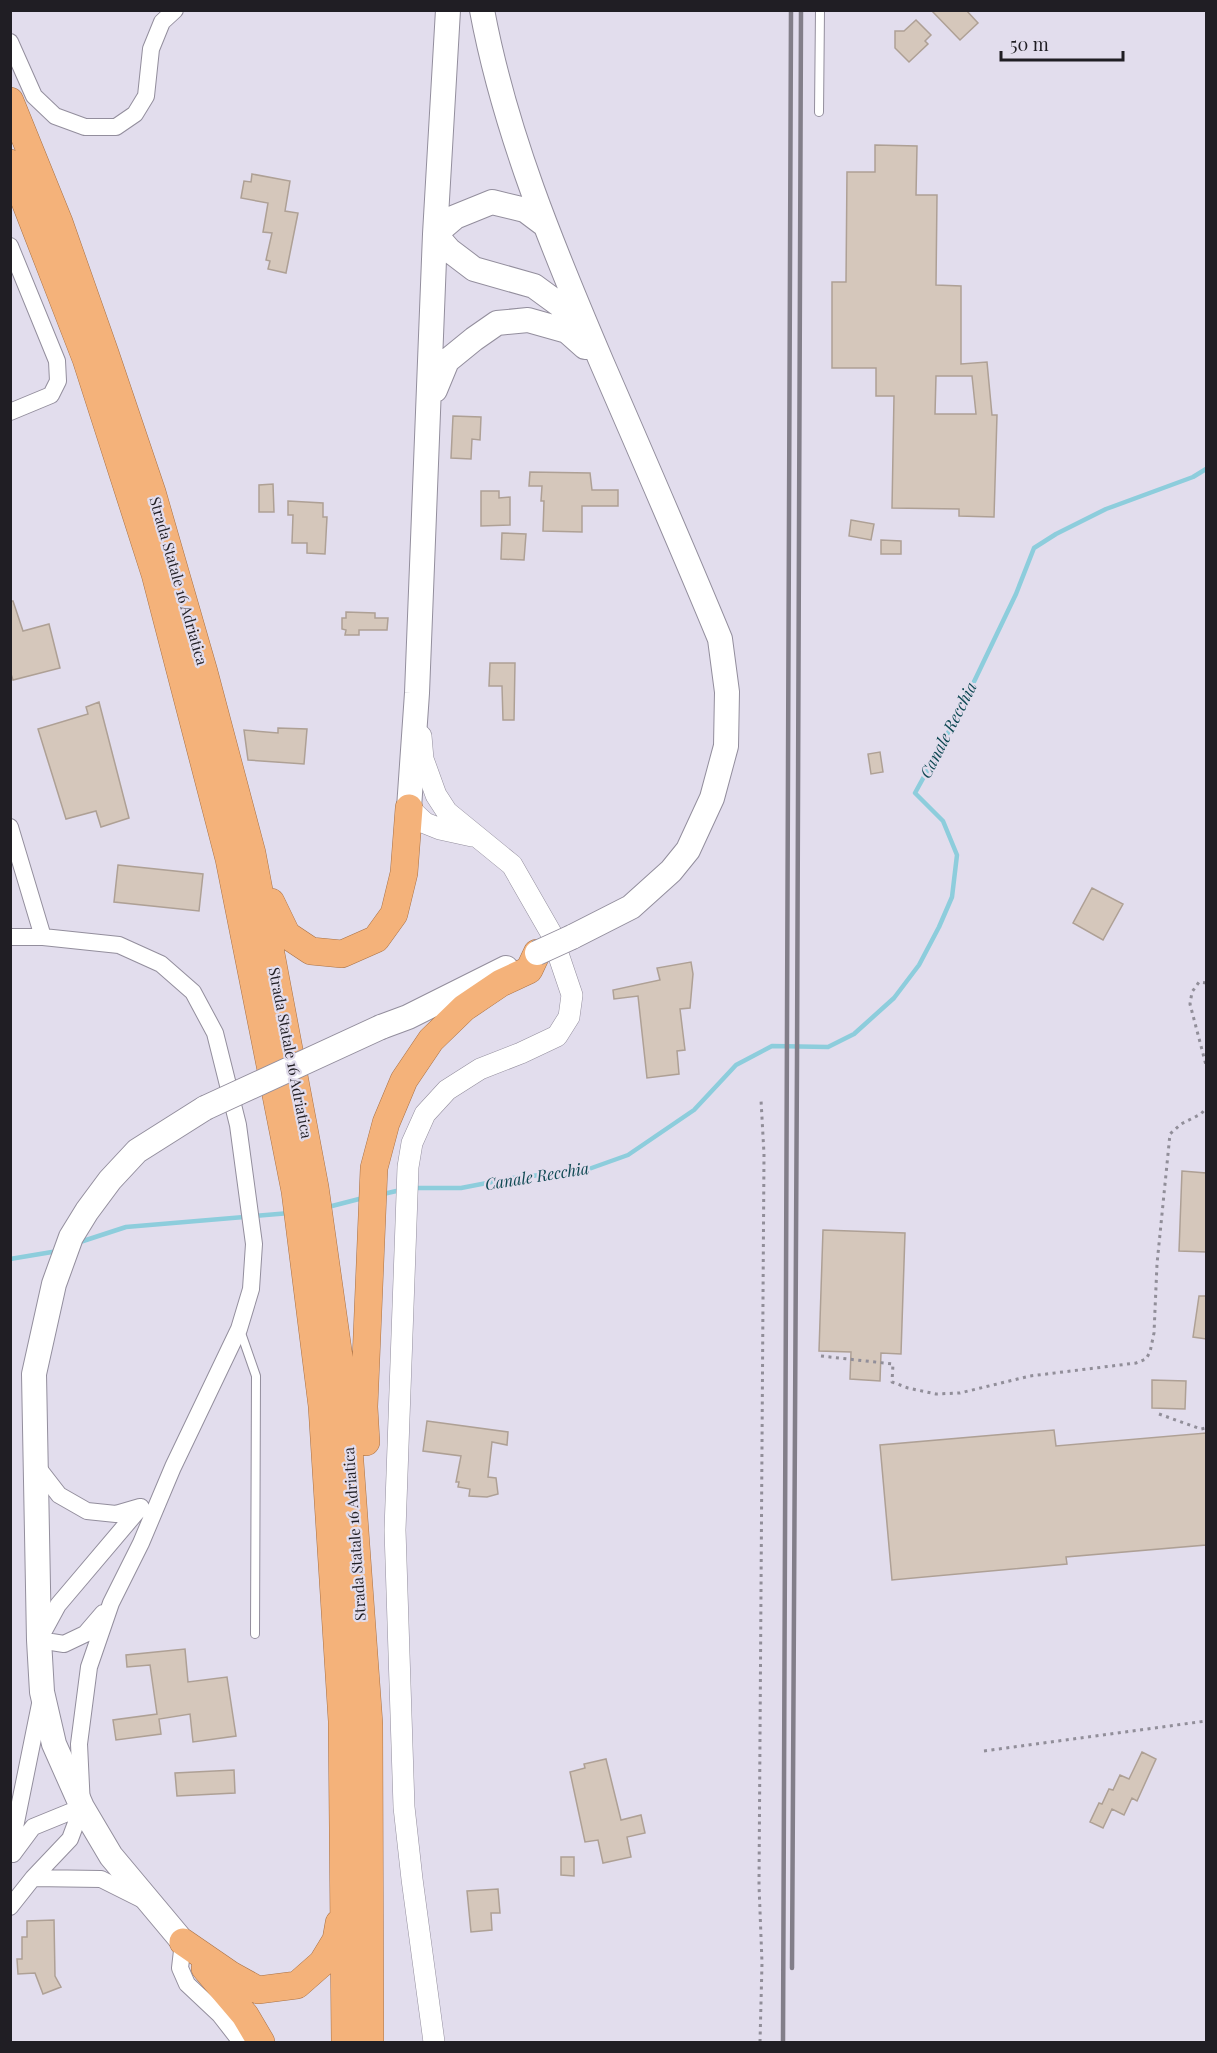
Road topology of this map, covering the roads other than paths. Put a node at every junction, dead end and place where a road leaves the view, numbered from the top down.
1 (175, 10) edge
2 (448, 10) edge
3 (482, 10) edge
4 (820, 10) edge
5 (10, 42) edge
6 (10, 100) edge
7 (819, 112) dead end
8 (10, 162) edge
9 (545, 225) junction
10 (435, 234) junction
11 (10, 246) edge
12 (591, 338) junction
13 (603, 363) junction
14 (10, 412) edge
15 (428, 422) junction
16 (417, 693) junction
17 (408, 808) junction
18 (447, 812) junction
19 (10, 827) edge
20 (476, 837) junction
21 (252, 853) junction
22 (10, 937) edge
23 (43, 937) junction
24 (537, 953) junction
25 (305, 1189) junction
26 (311, 1229) junction
27 (239, 1329) junction
28 (35, 1464) junction
29 (173, 1467) junction
30 (141, 1507) junction
31 (111, 1603) junction
32 (255, 1634) dead end
33 (39, 1640) junction
34 (42, 1692) junction
35 (369, 1724) junction
36 (82, 1807) junction
37 (10, 1852) edge
38 (10, 1858) edge
39 (33, 1878) junction
40 (345, 1893) junction
41 (153, 1905) junction
42 (10, 1906) edge
43 (183, 1942) junction
44 (241, 2043) edge
45 (261, 2043) edge
46 (345, 2043) edge
47 (370, 2043) edge
48 (434, 2043) edge

1 - 5 street
2 - 10 main road
3 - 9 main road
4 - 7 lane
6 - 21 highway, Strada Statale 16 Adriatica
8 - 25 highway, Strada Statale 16 Adriatica
9 - 10 main road
9 - 12 main road
10 - 12 main road
10 - 15 main road
11 - 14 street
12 - 13 main road
13 - 15 main road
13 - 24 main road, bridge
15 - 16 main road
16 - 17 main road
16 - 18 street
17 - 18 street
17 - 20 street
17 - 21 highway
18 - 20 street
19 - 23 street
20 - 48 street
21 - 25 highway, Strada Statale 16 Adriatica
22 - 23 street
23 - 27 street
24 - 28 main road, bridge
24 - 35 highway
25 - 26 highway, Strada Statale 16 Adriatica
26 - 35 highway, Strada Statale 16 Adriatica
26 - 40 highway, Strada Statale 16 Adriatica
27 - 29 street
27 - 32 lane
28 - 30 street
28 - 33 main road
29 - 30 street
29 - 31 street
30 - 33 street
31 - 33 street
31 - 36 street
33 - 34 main road
34 - 36 main road
34 - 37 street
35 - 47 highway, Strada Statale 16 Adriatica
36 - 38 street
36 - 39 street
36 - 41 main road
39 - 41 street
39 - 42 street
40 - 43 highway
40 - 46 highway, Strada Statale 16 Adriatica
41 - 43 main road
43 - 44 street
43 - 45 highway

